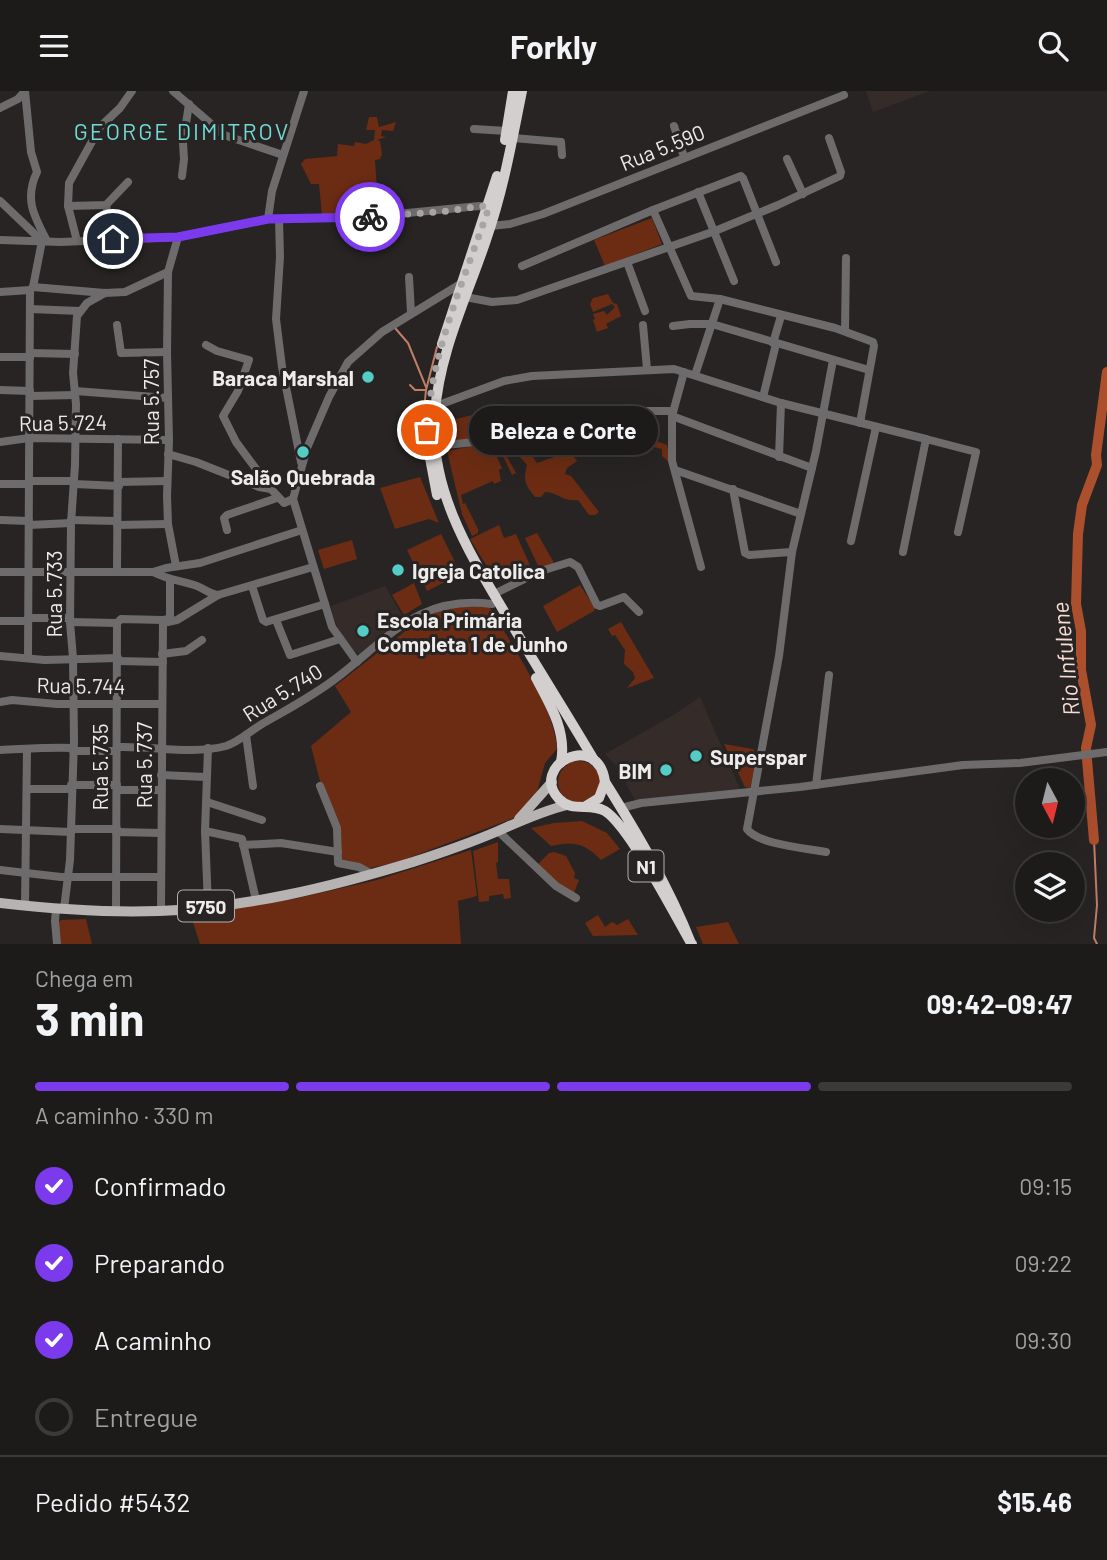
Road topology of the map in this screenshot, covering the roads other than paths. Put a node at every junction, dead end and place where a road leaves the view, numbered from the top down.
1 (25, 91) edge
2 (132, 91) edge
3 (173, 91) edge
4 (304, 91) edge
5 (513, 91) edge
6 (522, 91) edge
7 (844, 95) dead end
8 (189, 104) junction
9 (0, 109) edge
10 (674, 125) dead end
11 (474, 129) dead end
12 (510, 135) junction
13 (829, 138) dead end
14 (283, 155) junction
15 (562, 155) dead end
16 (684, 157) junction
17 (787, 159) dead end
18 (182, 176) dead end
19 (128, 182) dead end
20 (698, 192) junction
21 (803, 194) junction
22 (0, 201) edge
23 (106, 205) junction
24 (68, 206) junction
25 (489, 207) junction
26 (653, 210) junction
27 (758, 214) junction
28 (268, 219) junction
29 (279, 219) junction
30 (491, 226) junction
31 (715, 231) junction
32 (178, 237) junction
33 (113, 239) junction
34 (0, 240) edge
35 (45, 241) junction
36 (77, 241) junction
37 (668, 247) junction
38 (846, 258) dead end
39 (627, 262) junction
40 (776, 262) dead end
41 (522, 266) dead end
42 (168, 272) junction
43 (409, 277) dead end
44 (734, 281) dead end
45 (462, 283) junction
46 (32, 288) junction
47 (0, 292) edge
48 (105, 293) junction
49 (465, 297) junction
50 (720, 299) junction
51 (30, 309) junction
52 (646, 310) dead end
53 (80, 311) junction
54 (411, 313) junction
55 (781, 316) junction
56 (712, 324) junction
57 (117, 325) dead end
58 (643, 325) dead end
59 (673, 326) dead end
60 (845, 331) junction
61 (775, 344) junction
62 (206, 345) dead end
63 (167, 352) junction
64 (75, 354) junction
65 (30, 355) junction
66 (0, 357) edge
67 (833, 360) junction
68 (647, 369) junction
69 (869, 370) junction
70 (684, 372) junction
71 (695, 375) junction
72 (0, 390) edge
73 (30, 393) junction
74 (75, 393) junction
75 (763, 397) junction
76 (168, 398) junction
77 (781, 403) junction
78 (435, 409) junction
79 (573, 411) dead end
80 (822, 412) junction
81 (673, 413) junction
82 (860, 423) junction
83 (876, 427) junction
84 (516, 433) dead end
85 (29, 438) junction
86 (76, 439) junction
87 (118, 439) junction
88 (926, 439) junction
89 (169, 440) junction
90 (0, 442) edge
91 (436, 446) junction
92 (168, 454) junction
93 (779, 457) junction
94 (302, 466) junction
95 (812, 468) junction
96 (675, 470) junction
97 (167, 481) junction
98 (29, 483) junction
99 (74, 483) junction
100 (0, 484) edge
101 (119, 484) junction
102 (271, 489) junction
103 (733, 489) junction
104 (277, 498) junction
105 (293, 499) junction
106 (801, 514) junction
107 (0, 520) edge
108 (71, 522) junction
109 (29, 523) junction
110 (117, 523) junction
111 (168, 524) junction
112 (226, 530) dead end
113 (302, 530) junction
114 (958, 532) dead end
115 (851, 541) dead end
116 (792, 552) junction
117 (904, 552) dead end
118 (176, 566) junction
119 (313, 567) junction
120 (701, 567) dead end
121 (71, 571) junction
122 (117, 571) junction
123 (0, 572) edge
124 (28, 572) junction
125 (153, 572) junction
126 (168, 580) junction
127 (252, 586) junction
128 (218, 595) junction
129 (493, 599) junction
130 (325, 604) junction
131 (639, 612) dead end
132 (28, 619) junction
133 (70, 620) junction
134 (276, 620) junction
135 (0, 621) edge
136 (163, 621) junction
137 (117, 623) junction
138 (340, 639) junction
139 (202, 640) dead end
140 (0, 656) edge
141 (28, 657) junction
142 (73, 658) junction
143 (162, 658) junction
144 (118, 659) junction
145 (357, 662) junction
146 (829, 675) dead end
147 (0, 702) edge
148 (74, 703) junction
149 (117, 703) junction
150 (161, 705) junction
151 (246, 735) junction
152 (161, 748) junction
153 (208, 748) junction
154 (27, 749) junction
155 (73, 749) junction
156 (0, 750) edge
157 (118, 750) junction
158 (1107, 752) edge
159 (594, 760) junction
160 (561, 762) junction
161 (161, 775) junction
162 (206, 777) junction
163 (552, 782) junction
164 (605, 782) junction
165 (816, 785) junction
166 (253, 786) dead end
167 (320, 786) dead end
168 (71, 787) junction
169 (117, 787) junction
170 (27, 789) junction
171 (161, 790) junction
172 (755, 791) junction
173 (207, 802) junction
174 (567, 805) junction
175 (586, 807) junction
176 (621, 808) junction
177 (262, 820) dead end
178 (506, 827) junction
179 (0, 828) edge
180 (28, 831) junction
181 (71, 831) junction
182 (116, 831) junction
183 (205, 831) junction
184 (161, 833) junction
185 (243, 845) junction
186 (338, 852) junction
187 (826, 852) dead end
188 (0, 870) edge
189 (26, 873) junction
190 (372, 874) junction
191 (117, 876) junction
192 (68, 877) junction
193 (160, 877) junction
194 (576, 898) dead end
195 (256, 900) junction
196 (0, 903) edge
197 (25, 906) junction
198 (208, 906) junction
199 (60, 909) junction
200 (116, 911) junction
201 (161, 911) junction
202 (691, 943) edge
203 (57, 944) edge

1 - 9 street
1 - 35 street
2 - 24 street
3 - 8 street
4 - 14 street
5 - 12 highway
6 - 12 highway
7 - 16 street, Rua 5.590
8 - 14 street
8 - 18 street
10 - 16 street
11 - 12 street
12 - 15 street
12 - 25 highway
12 - 30 highway
13 - 21 street
14 - 28 street
16 - 30 street, Rua 5.590
17 - 21 street
19 - 23 street
20 - 26 street
20 - 27 street
20 - 31 street
21 - 27 street
22 - 35 street
23 - 24 street
23 - 33 street
24 - 36 street
25 - 29 street
25 - 45 highway
26 - 37 street
26 - 41 street
27 - 31 street
27 - 40 street
28 - 29 street
28 - 32 street
29 - 94 street
30 - 49 highway
31 - 37 street
31 - 44 street
32 - 33 street
32 - 42 street, Rua 5.757
33 - 36 street
34 - 35 street
35 - 36 street
35 - 46 street
37 - 39 street
37 - 50 street
38 - 60 street
39 - 49 street
39 - 52 street
42 - 48 street
42 - 63 street, Rua 5.757
43 - 54 street
45 - 54 street
45 - 129 highway
46 - 47 street
46 - 48 street
46 - 51 street
48 - 53 street
49 - 78 highway
50 - 55 street
50 - 56 street
51 - 53 street
51 - 65 street
53 - 64 street, Rua 5.733
54 - 94 street
55 - 60 street
55 - 61 street
56 - 59 street
56 - 61 street
56 - 71 street
57 - 63 street
58 - 68 street
60 - 69 street
61 - 67 street
61 - 75 street
62 - 102 street
63 - 76 street, Rua 5.757
64 - 65 street
64 - 74 street, Rua 5.733
65 - 66 street
65 - 73 street
67 - 69 street
67 - 80 street
68 - 70 street
68 - 78 street
69 - 82 street
70 - 71 street
70 - 81 street
71 - 75 street
72 - 73 street
73 - 74 street
73 - 85 street
74 - 76 street
74 - 86 street, Rua 5.733
75 - 77 street
76 - 89 street, Rua 5.757
77 - 80 street
77 - 93 street
78 - 91 highway
79 - 81 street
80 - 82 street
80 - 95 street
81 - 93 street
81 - 96 street
82 - 83 street
83 - 88 street
83 - 115 street
84 - 91 street
85 - 86 street, Rua 5.724
85 - 90 street, Rua 5.724
85 - 98 street
86 - 87 street, Rua 5.724
86 - 99 street, Rua 5.733
87 - 89 street, Rua 5.724
87 - 101 street
88 - 114 street
88 - 117 street
89 - 92 street, Rua 5.757
91 - 129 highway
92 - 97 street, Rua 5.757
92 - 102 street
93 - 95 street
94 - 105 street
95 - 106 street
96 - 103 street
96 - 120 street
97 - 101 street
97 - 111 street, Rua 5.757
98 - 99 street
98 - 100 street
98 - 109 street
99 - 101 street
99 - 108 street, Rua 5.733
101 - 110 street
102 - 104 street
103 - 106 street
103 - 116 street
104 - 105 street
104 - 112 street
105 - 113 street
106 - 116 street
107 - 109 street
108 - 109 street
108 - 110 street
108 - 121 street, Rua 5.733
109 - 124 street
110 - 111 street
110 - 122 street
111 - 118 street, Rua 5.757
113 - 118 street
113 - 119 street
116 - 172 street
118 - 125 street
119 - 127 street
119 - 130 street
121 - 122 street
121 - 124 street
121 - 133 street, Rua 5.733
122 - 125 street
123 - 124 street
124 - 132 street
125 - 126 street
126 - 128 street
126 - 136 street, Rua 5.737
127 - 128 street
127 - 134 street
128 - 136 street
129 - 131 street
129 - 145 street, Rua 5.740
129 - 159 highway
129 - 160 highway
130 - 134 street
130 - 138 street
132 - 133 street
132 - 135 street
132 - 141 street
133 - 137 street
133 - 142 street, Rua 5.733
134 - 138 street
136 - 137 street
136 - 143 street, Rua 5.737
137 - 144 street, Rua 5.735
138 - 145 street
139 - 143 street
140 - 141 street
141 - 142 street
142 - 144 street
142 - 148 street, Rua 5.733
143 - 144 street
143 - 150 street, Rua 5.737
144 - 149 street, Rua 5.735
145 - 151 street, Rua 5.740
146 - 165 street
147 - 148 street, Rua 5.744
148 - 149 street, Rua 5.744
148 - 155 street, Rua 5.733
149 - 150 street, Rua 5.744
149 - 157 street, Rua 5.735
150 - 152 street, Rua 5.737
151 - 153 street, Rua 5.740
151 - 166 street
152 - 153 street, Rua 5.740
152 - 157 street, Rua 5.740
152 - 161 street, Rua 5.737
153 - 162 street
154 - 155 street, Rua 5.740
154 - 156 street, Rua 5.740
154 - 170 street
155 - 157 street, Rua 5.740
155 - 168 street, Rua 5.733
157 - 169 street, Rua 5.735
158 - 165 street
159 - 160 highway
159 - 164 highway, N1
160 - 163 highway
161 - 162 street
161 - 171 street, Rua 5.737
162 - 173 street
163 - 174 highway
163 - 178 main road
164 - 175 highway
164 - 176 highway, N1
165 - 172 street
167 - 186 street
168 - 169 street
168 - 170 street
168 - 181 street, Rua 5.733
169 - 171 street
169 - 182 street, Rua 5.735
170 - 180 street
171 - 184 street, Rua 5.737
172 - 176 street
172 - 187 street
173 - 177 street
173 - 183 street
174 - 175 highway, N1
174 - 178 main road, 5750
175 - 202 highway, N1
176 - 202 highway, N1
178 - 190 main road, 5750
178 - 194 street
179 - 180 street
180 - 181 street
180 - 189 street
181 - 182 street
181 - 192 street, Rua 5.733
182 - 184 street
182 - 191 street, Rua 5.735
183 - 185 street
183 - 198 street
184 - 193 street, Rua 5.737
185 - 186 street
185 - 195 street
186 - 190 street
188 - 189 street
189 - 192 street
189 - 197 street
190 - 195 main road, 5750
191 - 192 street
191 - 193 street
191 - 200 street, Rua 5.735
192 - 199 street, Rua 5.733
193 - 201 street, Rua 5.737
195 - 198 main road, 5750
196 - 197 main road, 5750
197 - 199 main road, 5750
198 - 201 main road, 5750
199 - 200 main road, 5750
199 - 203 street, Rua 5.733
200 - 201 main road, 5750

